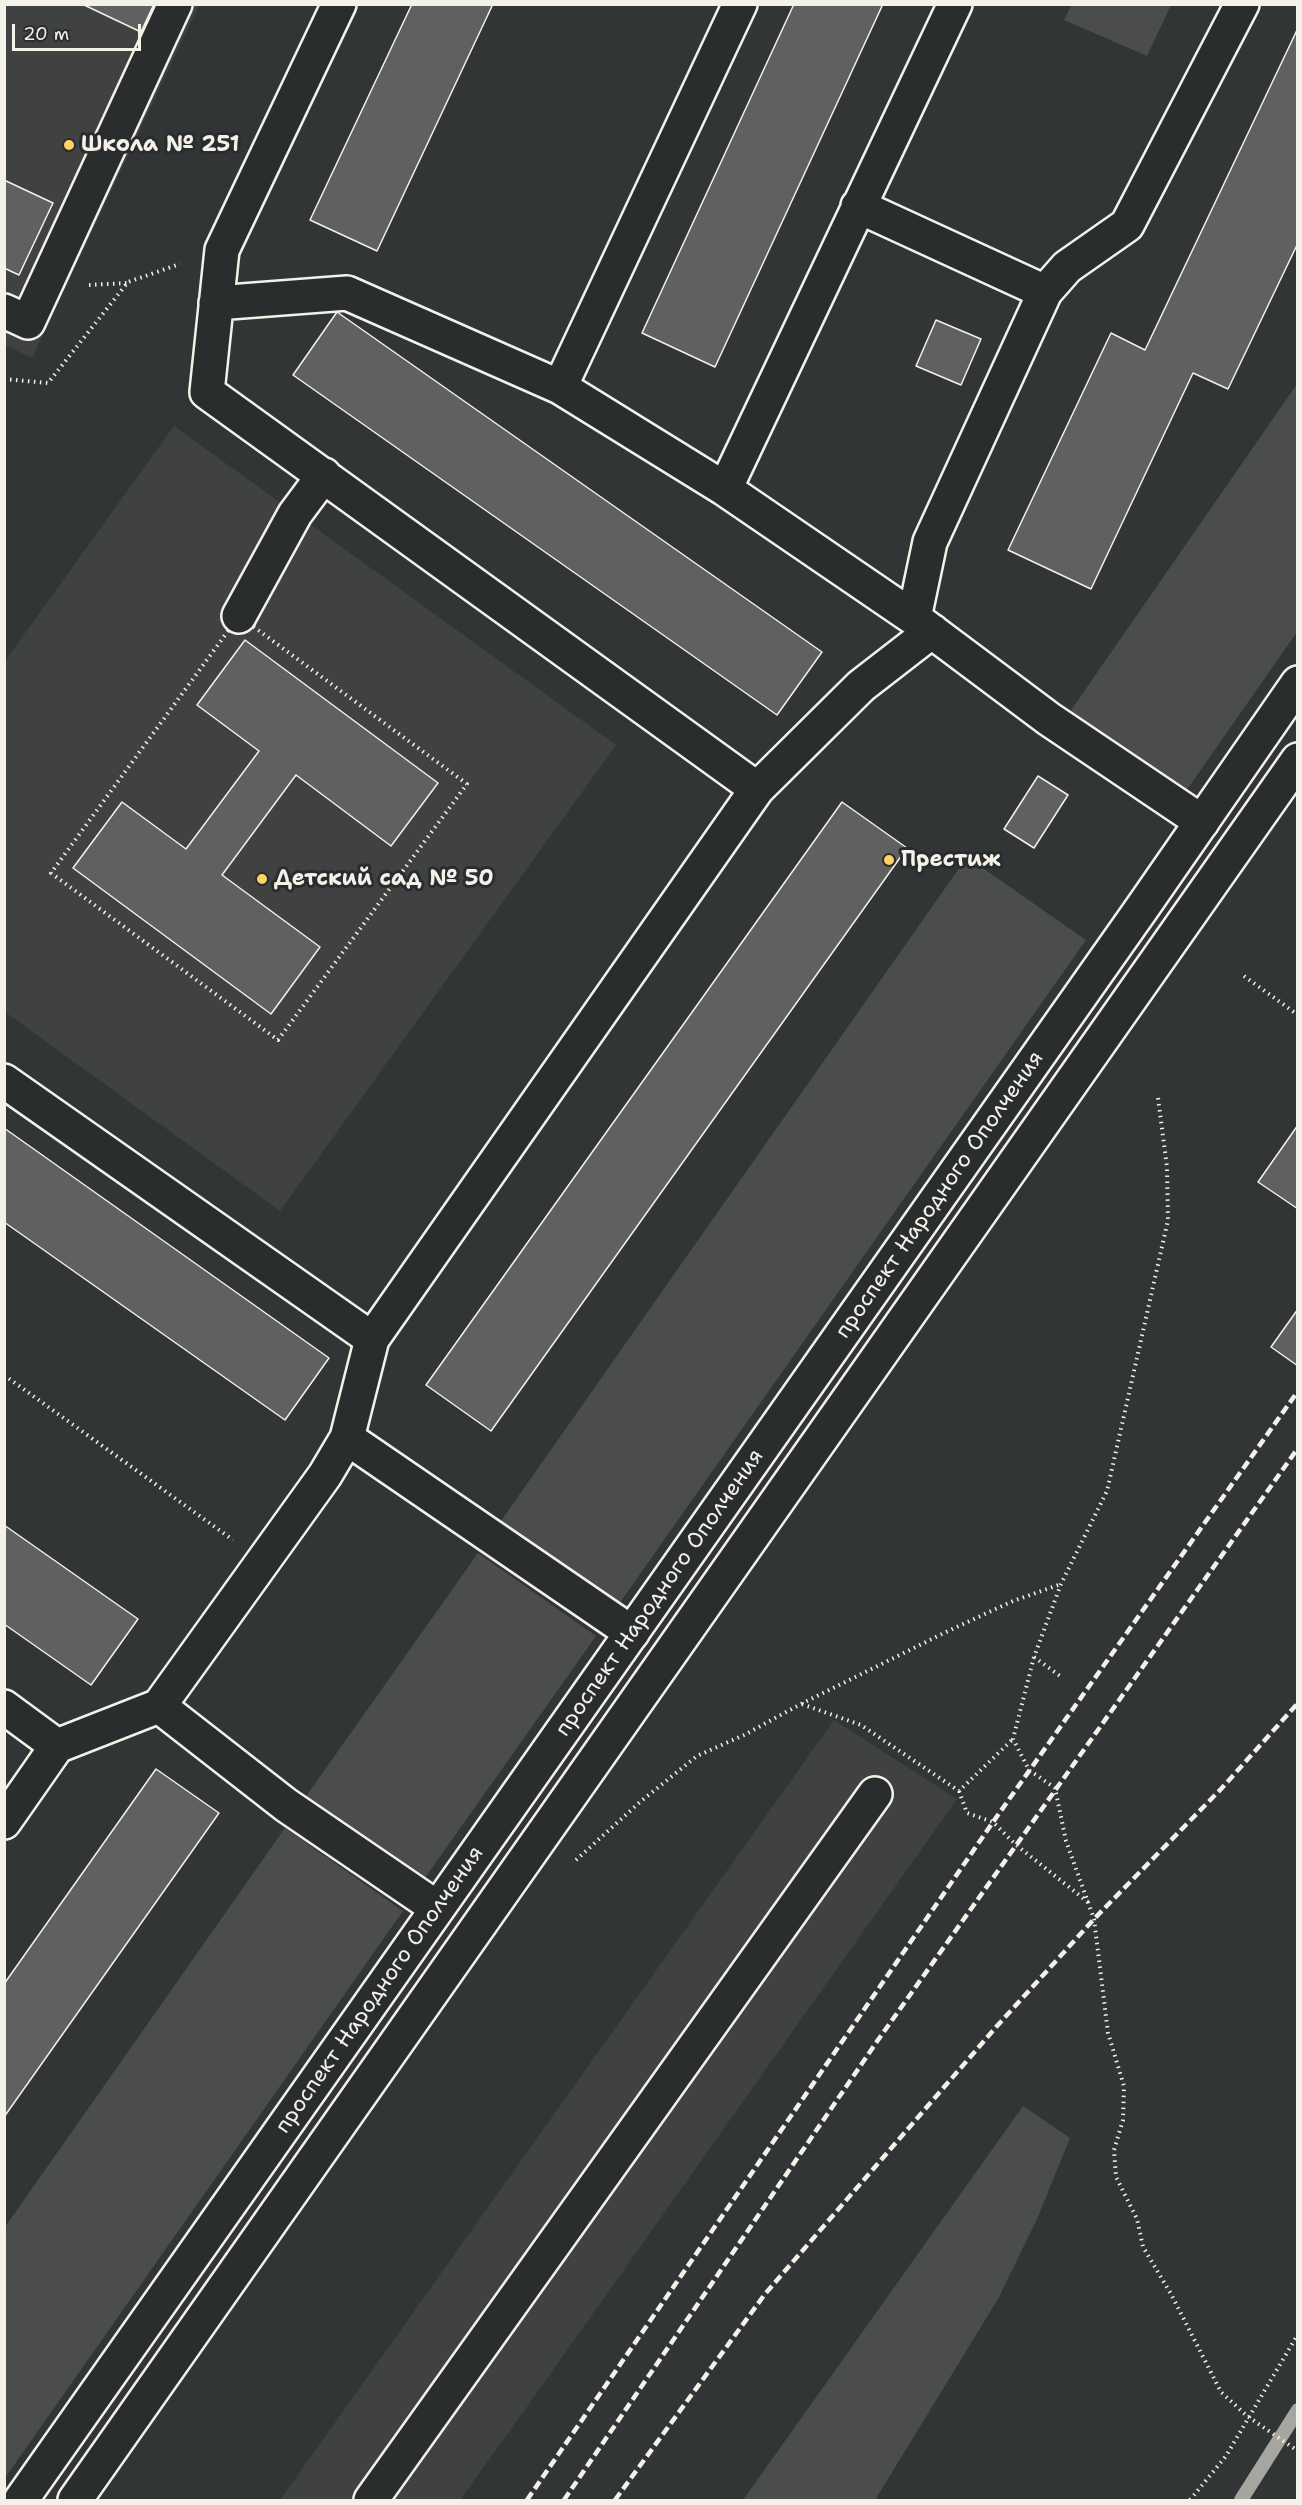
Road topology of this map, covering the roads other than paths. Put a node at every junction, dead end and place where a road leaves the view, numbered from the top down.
1 (175, 4) edge
2 (339, 4) edge
3 (740, 4) edge
4 (955, 4) edge
5 (1242, 4) edge
6 (858, 206) junction
7 (1045, 291) junction
8 (216, 303) junction
9 (4, 311) edge
10 (560, 387) junction
11 (324, 475) junction
12 (725, 489) junction
13 (239, 616) road end
14 (922, 624) junction
15 (1298, 683) edge
16 (1298, 760) edge
17 (757, 789) junction
18 (1202, 822) junction
19 (4, 1081) edge
20 (372, 1339) junction
21 (347, 1438) junction
22 (632, 1633) junction
23 (159, 1706) junction
24 (4, 1707) edge
25 (57, 1746) junction
26 (875, 1794) dead end
27 (4, 1822) edge
28 (437, 1908) junction
29 (21, 2500) edge
30 (75, 2500) edge
31 (371, 2500) edge

1 - 9 main road
2 - 8 main road
3 - 10 main road
4 - 6 main road
5 - 7 main road
6 - 7 main road
6 - 12 main road
7 - 14 main road
8 - 10 main road
8 - 11 main road
10 - 12 main road
11 - 13 main road
11 - 17 main road
12 - 14 main road
14 - 17 main road
14 - 18 main road
15 - 18 main road, проспект Народного Ополчения
16 - 30 main road, проспект Народного Ополчения
17 - 20 main road
18 - 22 main road, проспект Народного Ополчения
19 - 20 main road
20 - 21 main road
21 - 22 main road
21 - 23 main road
22 - 28 main road, проспект Народного Ополчения
23 - 25 main road
23 - 28 main road
24 - 25 main road
25 - 27 main road
26 - 31 main road
28 - 29 main road, проспект Народного Ополчения

